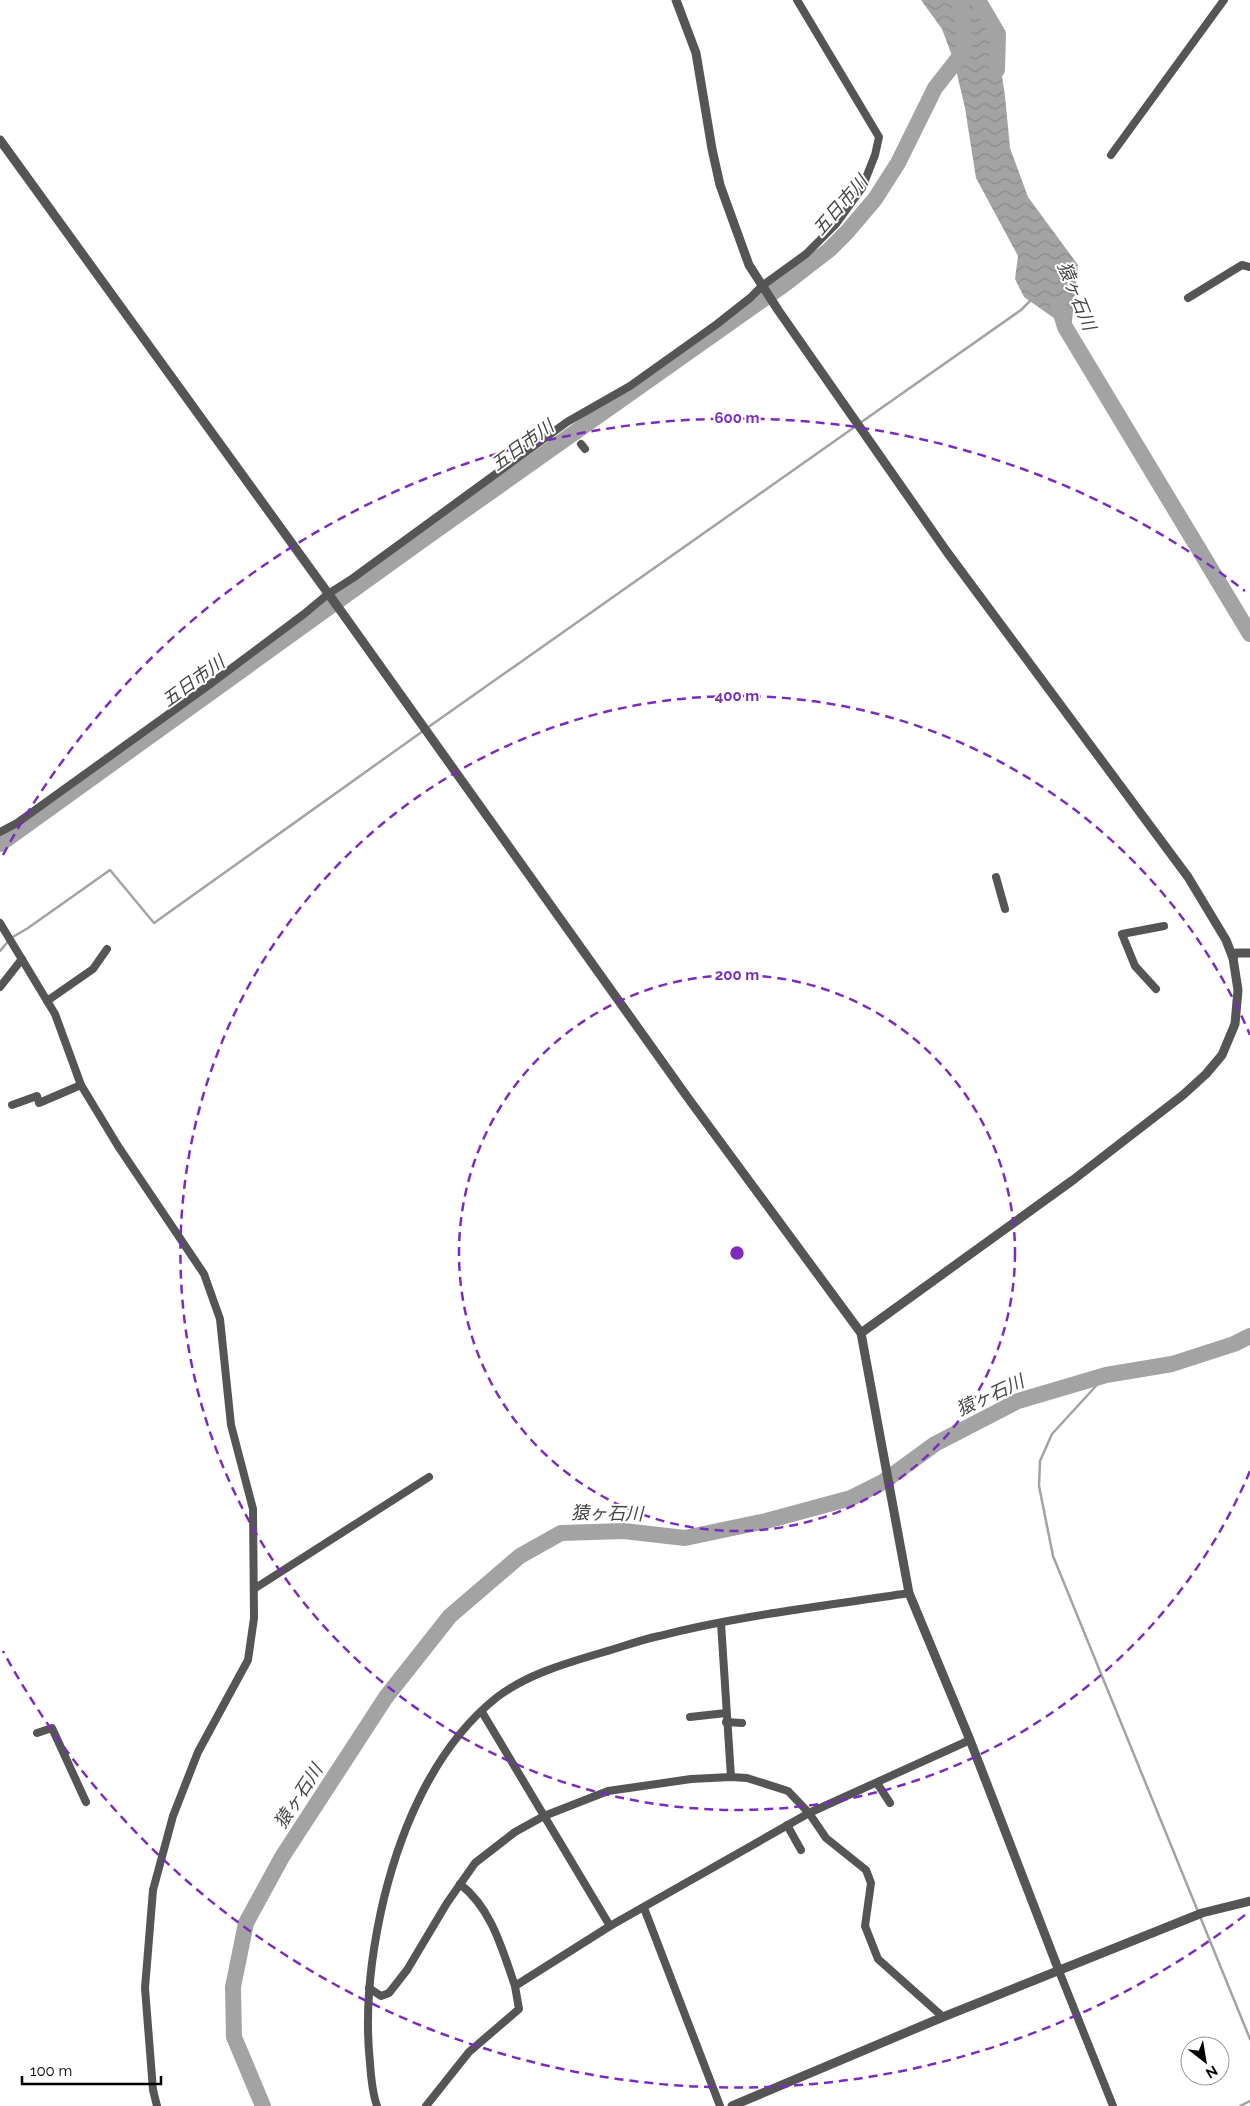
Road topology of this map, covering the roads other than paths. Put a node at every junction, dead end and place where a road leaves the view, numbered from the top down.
1 (676, 0) edge
2 (797, 0) edge
3 (1224, 0) edge
4 (0, 140) edge
5 (1111, 155) dead end
6 (1250, 266) edge
7 (763, 289) junction
8 (1188, 298) dead end
9 (329, 595) junction
10 (0, 832) edge
11 (996, 877) dead end
12 (1005, 909) dead end
13 (0, 923) edge
14 (1164, 926) dead end
15 (107, 949) dead end
16 (1250, 953) edge
17 (1232, 958) junction
18 (22, 960) junction
19 (0, 987) edge
20 (1156, 989) dead end
21 (47, 1001) junction
22 (81, 1085) junction
23 (12, 1105) dead end
24 (861, 1333) junction
25 (429, 1477) dead end
26 (254, 1589) junction
27 (909, 1593) junction
28 (721, 1623) junction
29 (482, 1712) junction
30 (726, 1713) junction
31 (690, 1718) dead end
32 (726, 1722) junction
33 (742, 1724) dead end
34 (37, 1733) dead end
35 (970, 1740) junction
36 (732, 1777) junction
37 (877, 1782) junction
38 (86, 1802) dead end
39 (890, 1803) dead end
40 (809, 1813) junction
41 (544, 1816) junction
42 (787, 1825) junction
43 (801, 1850) dead end
44 (460, 1884) junction
45 (1250, 1901) edge
46 (644, 1908) junction
47 (610, 1926) junction
48 (1058, 1971) junction
49 (515, 1986) junction
50 (369, 1988) junction
51 (943, 2017) junction
52 (157, 2106) edge
53 (377, 2106) edge
54 (426, 2106) edge
55 (720, 2106) edge
56 (732, 2106) edge
57 (1113, 2106) edge

1 - 7 street
2 - 7 street
3 - 5 street
4 - 9 street
6 - 8 street
7 - 9 street
7 - 17 street
9 - 10 street
9 - 24 street
11 - 12 street
13 - 18 street
14 - 20 street
15 - 21 street
16 - 17 street
17 - 24 street
18 - 19 street
18 - 21 street
21 - 22 street
22 - 23 street
22 - 26 street
24 - 27 street
25 - 26 street
26 - 52 street
27 - 28 street
27 - 35 street
28 - 29 street
28 - 30 street
29 - 41 street
29 - 50 street
30 - 31 street
30 - 32 street
32 - 33 street
32 - 36 street
34 - 38 street
35 - 37 street
35 - 48 street
36 - 40 street
36 - 41 street
37 - 39 street
37 - 40 street
40 - 42 street
40 - 51 street
41 - 44 street
41 - 47 street
42 - 43 street
42 - 46 street
44 - 49 street
44 - 50 street
45 - 48 street
46 - 47 street
46 - 55 street
47 - 49 street
48 - 51 street
48 - 57 street
49 - 54 street
50 - 53 street
51 - 56 street

